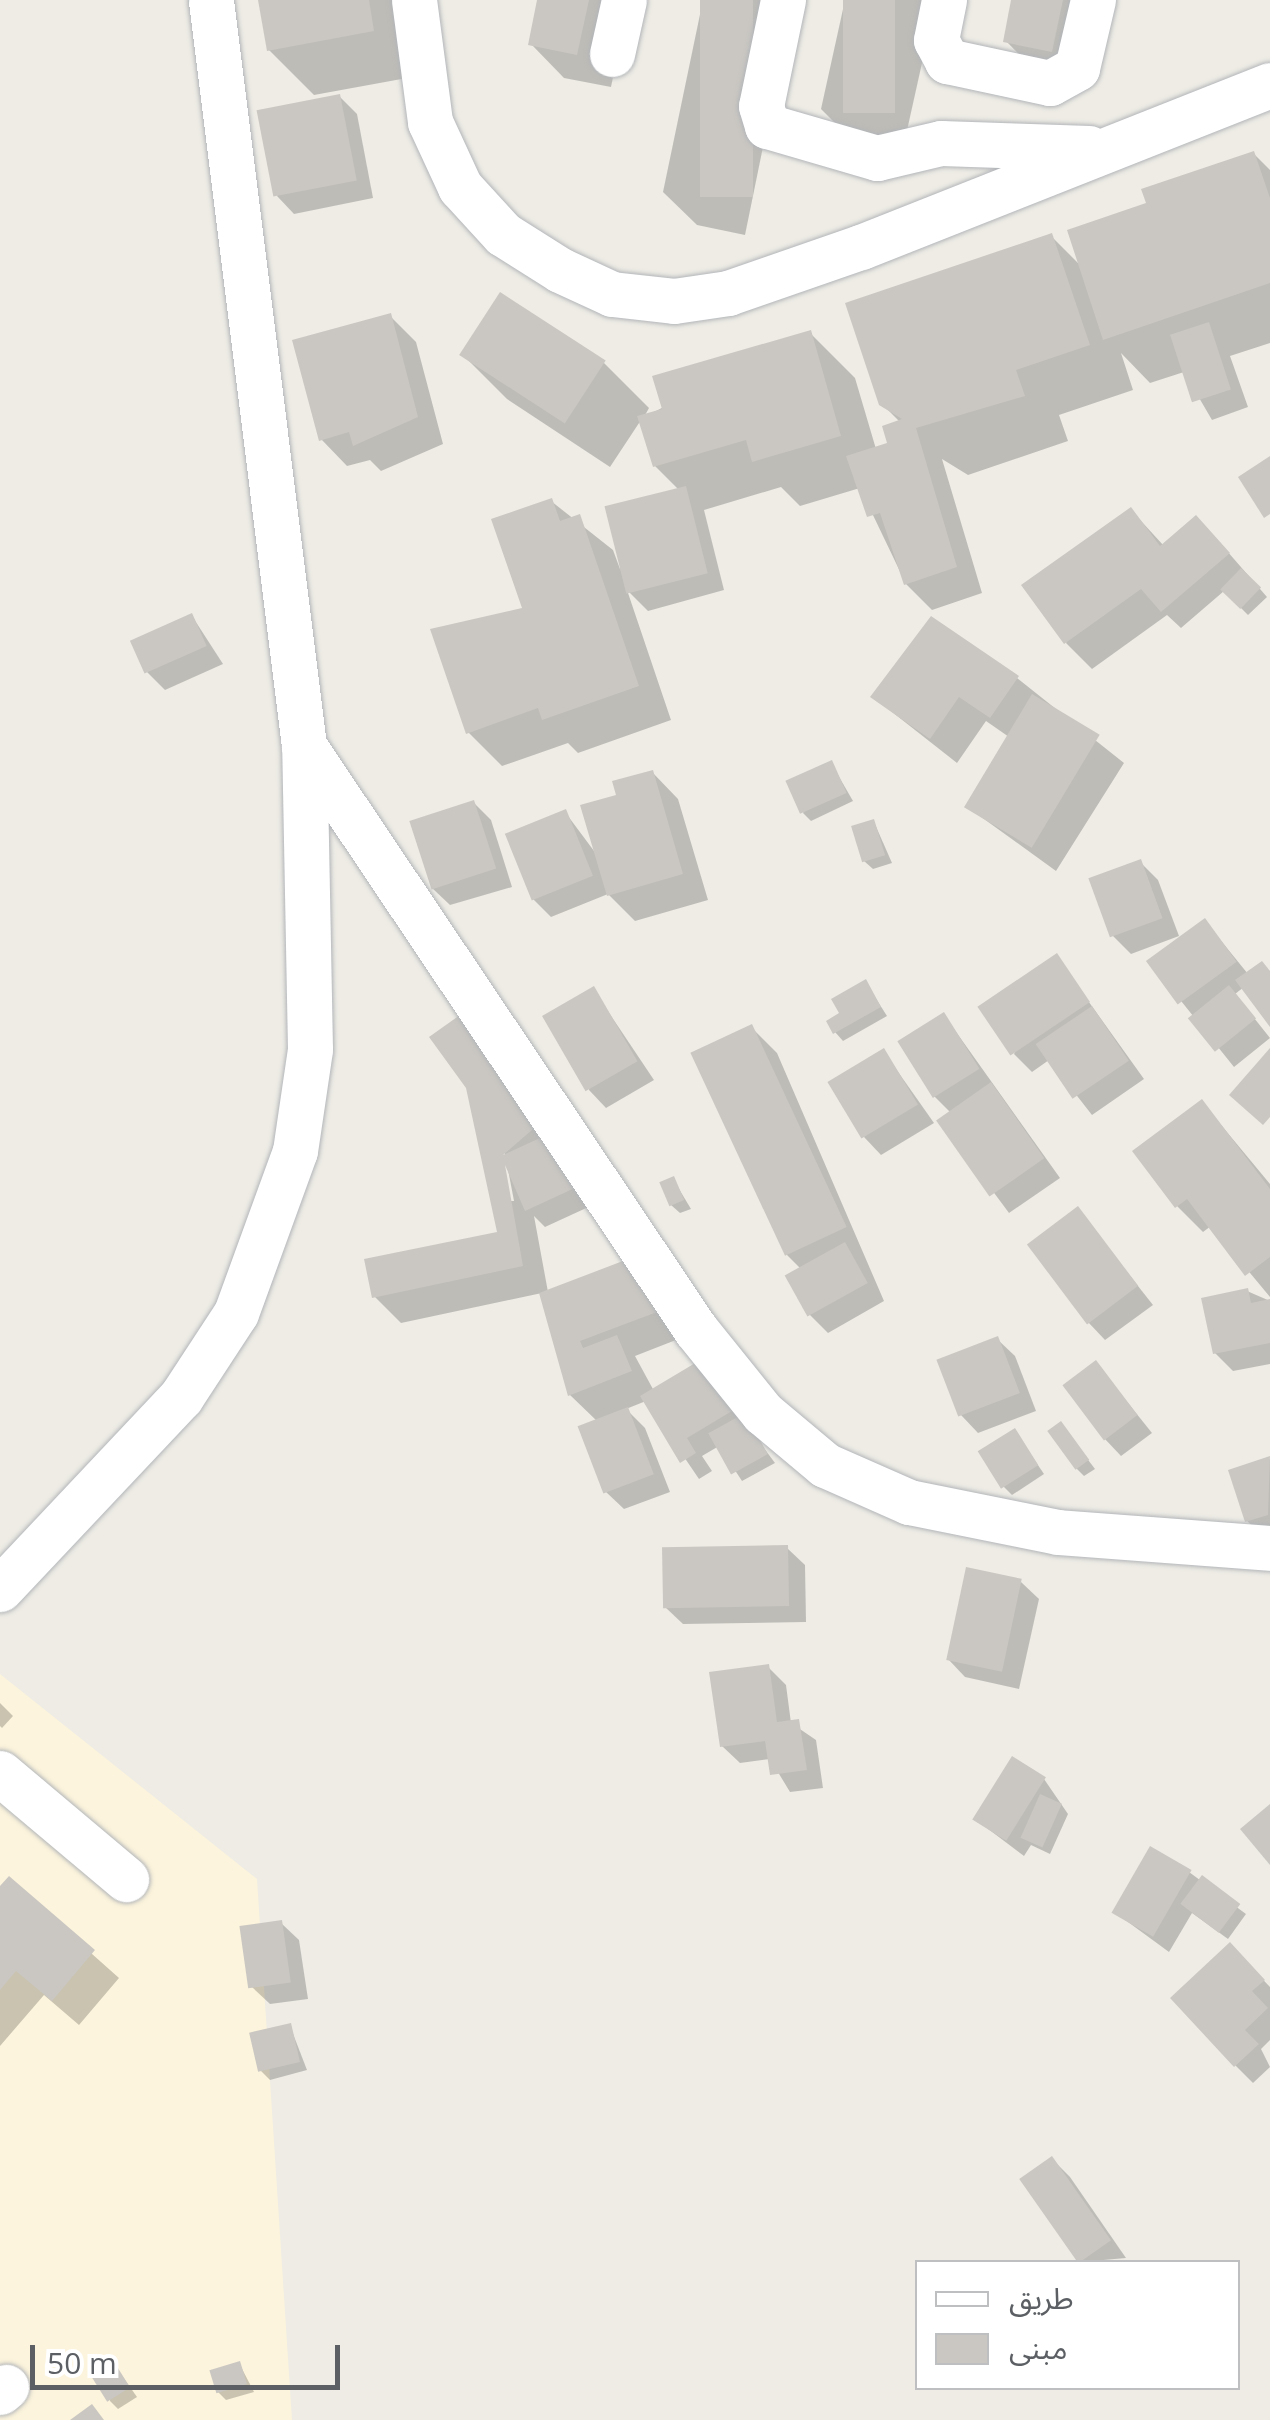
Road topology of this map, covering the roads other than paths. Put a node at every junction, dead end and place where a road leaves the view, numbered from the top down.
1 (211, 0) edge
2 (414, 0) edge
3 (624, 0) edge
4 (782, 0) edge
5 (944, 0) edge
6 (1093, 0) edge
7 (612, 54) dead end
8 (1270, 85) edge
9 (1108, 149) junction
10 (304, 746) junction
11 (1270, 1548) edge
12 (0, 1589) edge
13 (0, 1773) edge
14 (126, 1879) dead end

1 - 10 street
2 - 9 street
3 - 7 street
4 - 9 street
5 - 6 street
8 - 9 street
10 - 11 street
10 - 12 street
13 - 14 street

